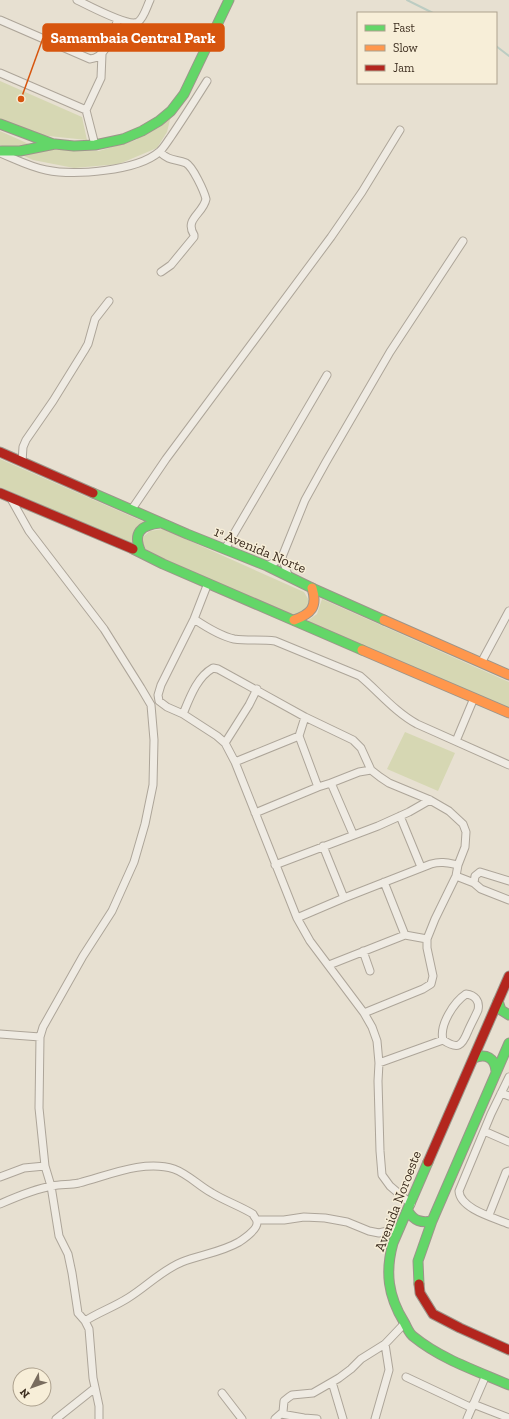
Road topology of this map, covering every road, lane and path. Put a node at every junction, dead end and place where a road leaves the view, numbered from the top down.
1 (77, 0) edge
2 (150, 0) edge
3 (228, 0) edge
4 (118, 19) junction
5 (0, 20) edge
6 (102, 54) junction
7 (0, 73) edge
8 (207, 81) dead end
9 (86, 110) junction
10 (0, 124) edge
11 (400, 130) dead end
12 (55, 144) junction
13 (95, 145) junction
14 (0, 152) edge
15 (160, 152) junction
16 (463, 241) dead end
17 (161, 272) dead end
18 (109, 301) dead end
19 (327, 375) dead end
20 (0, 452) edge
21 (22, 462) junction
22 (0, 492) edge
23 (10, 497) junction
24 (132, 509) junction
25 (160, 523) junction
26 (225, 549) junction
27 (141, 552) junction
28 (282, 557) junction
29 (267, 566) junction
30 (288, 575) junction
31 (208, 583) junction
32 (312, 588) junction
33 (509, 611) edge
34 (194, 619) junction
35 (294, 620) junction
36 (481, 663) junction
37 (509, 675) edge
38 (257, 690) junction
39 (474, 698) junction
40 (159, 701) junction
41 (151, 705) junction
42 (509, 713) edge
43 (183, 714) junction
44 (305, 717) junction
45 (299, 736) junction
46 (456, 742) junction
47 (225, 743) junction
48 (235, 762) junction
49 (509, 765) edge
50 (371, 770) junction
51 (332, 783) junction
52 (318, 786) junction
53 (430, 800) junction
54 (255, 813) junction
55 (400, 816) junction
56 (353, 834) junction
57 (323, 846) junction
58 (275, 865) junction
59 (458, 865) junction
60 (421, 867) junction
61 (456, 876) junction
62 (509, 881) edge
63 (384, 882) junction
64 (474, 883) junction
65 (344, 898) junction
66 (509, 900) edge
67 (297, 918) junction
68 (405, 935) junction
69 (427, 939) junction
70 (363, 951) junction
71 (329, 965) junction
72 (370, 971) dead end
73 (509, 976) edge
74 (498, 1001) junction
75 (364, 1013) junction
76 (509, 1016) edge
77 (0, 1034) edge
78 (40, 1037) junction
79 (443, 1040) junction
80 (509, 1043) edge
81 (474, 1058) junction
82 (379, 1063) junction
83 (496, 1071) junction
84 (509, 1077) edge
85 (501, 1094) junction
86 (509, 1096) edge
87 (484, 1131) junction
88 (509, 1142) edge
89 (45, 1166) junction
90 (508, 1170) edge
91 (0, 1177) edge
92 (51, 1186) junction
93 (0, 1204) edge
94 (410, 1208) junction
95 (489, 1215) junction
96 (257, 1220) junction
97 (432, 1220) junction
98 (509, 1224) edge
99 (400, 1228) junction
100 (85, 1321) junction
101 (404, 1324) junction
102 (385, 1344) junction
103 (509, 1350) edge
104 (486, 1375) junction
105 (406, 1377) dead end
106 (332, 1382) junction
107 (509, 1385) edge
108 (95, 1388) junction
109 (222, 1392) dead end
110 (473, 1406) junction
111 (278, 1417) edge
112 (506, 1418) edge
113 (56, 1419) edge
114 (99, 1419) edge
115 (242, 1419) edge
116 (317, 1419) edge
117 (343, 1419) edge
118 (375, 1419) edge
119 (467, 1419) edge

1 - 4 street
2 - 4 street
3 - 13 street
4 - 6 street
5 - 6 street
6 - 9 street
7 - 9 street
8 - 15 street
9 - 13 street
10 - 12 street
11 - 24 street
12 - 13 street
12 - 14 street
14 - 15 street
15 - 17 street
16 - 28 street
18 - 21 street
19 - 26 street
20 - 21 street, 1ᵃ Avenida Norte
21 - 24 street, 1ᵃ Avenida Norte
22 - 23 street
23 - 27 street
23 - 41 street
24 - 25 street, 1ᵃ Avenida Norte
25 - 26 street, 1ᵃ Avenida Norte
25 - 27 street
26 - 29 street, 1ᵃ Avenida Norte
27 - 31 street
28 - 29 street
28 - 30 street
29 - 30 street, 1ᵃ Avenida Norte
30 - 32 street, 1ᵃ Avenida Norte
31 - 34 street
31 - 35 street
32 - 35 street
32 - 36 street, 1ᵃ Avenida Norte
33 - 36 street
34 - 40 street
34 - 46 street
35 - 39 street
36 - 37 street, 1ᵃ Avenida Norte
38 - 43 street
38 - 44 street
38 - 47 street
39 - 42 street
39 - 46 street
40 - 41 street
40 - 43 street
41 - 78 street
43 - 47 street
44 - 45 street
44 - 50 street
45 - 48 street
45 - 52 street
46 - 49 street
47 - 48 street
48 - 54 street
50 - 51 street
50 - 53 street
51 - 52 street
51 - 56 street
52 - 54 street
53 - 55 street
53 - 59 street
54 - 58 street
55 - 56 street
55 - 60 street
56 - 57 street
57 - 58 street
57 - 65 street
58 - 67 street
59 - 60 street
59 - 61 street
60 - 63 street
61 - 64 street
61 - 69 street
62 - 64 street
63 - 65 street
63 - 68 street
64 - 66 street
65 - 67 street
67 - 71 street
68 - 69 street
68 - 70 street
69 - 75 street
70 - 71 street
70 - 72 street
71 - 75 street
73 - 74 street, Avenida Noroeste
74 - 76 street
74 - 81 street, Avenida Noroeste
75 - 82 street
77 - 78 street
78 - 89 street
79 - 79 street
79 - 82 street
80 - 83 street
81 - 83 street
81 - 94 street, Avenida Noroeste
82 - 94 street
83 - 97 street
84 - 85 street
85 - 86 street
85 - 87 street
87 - 88 street
87 - 95 street
89 - 91 street
89 - 92 street
90 - 95 street
92 - 93 street
92 - 96 street
92 - 100 street
94 - 97 street
94 - 99 street, Avenida Noroeste
95 - 98 street
96 - 99 street
96 - 100 street
97 - 103 street
99 - 101 street, Avenida Noroeste
100 - 108 street
101 - 102 street
101 - 104 street, Avenida Noroeste
102 - 106 street
102 - 118 street
104 - 107 street, Avenida Noroeste
104 - 110 street
105 - 110 street
106 - 111 street
106 - 117 street
108 - 113 street
108 - 114 street
109 - 115 street
110 - 112 street
110 - 119 street
111 - 116 street

